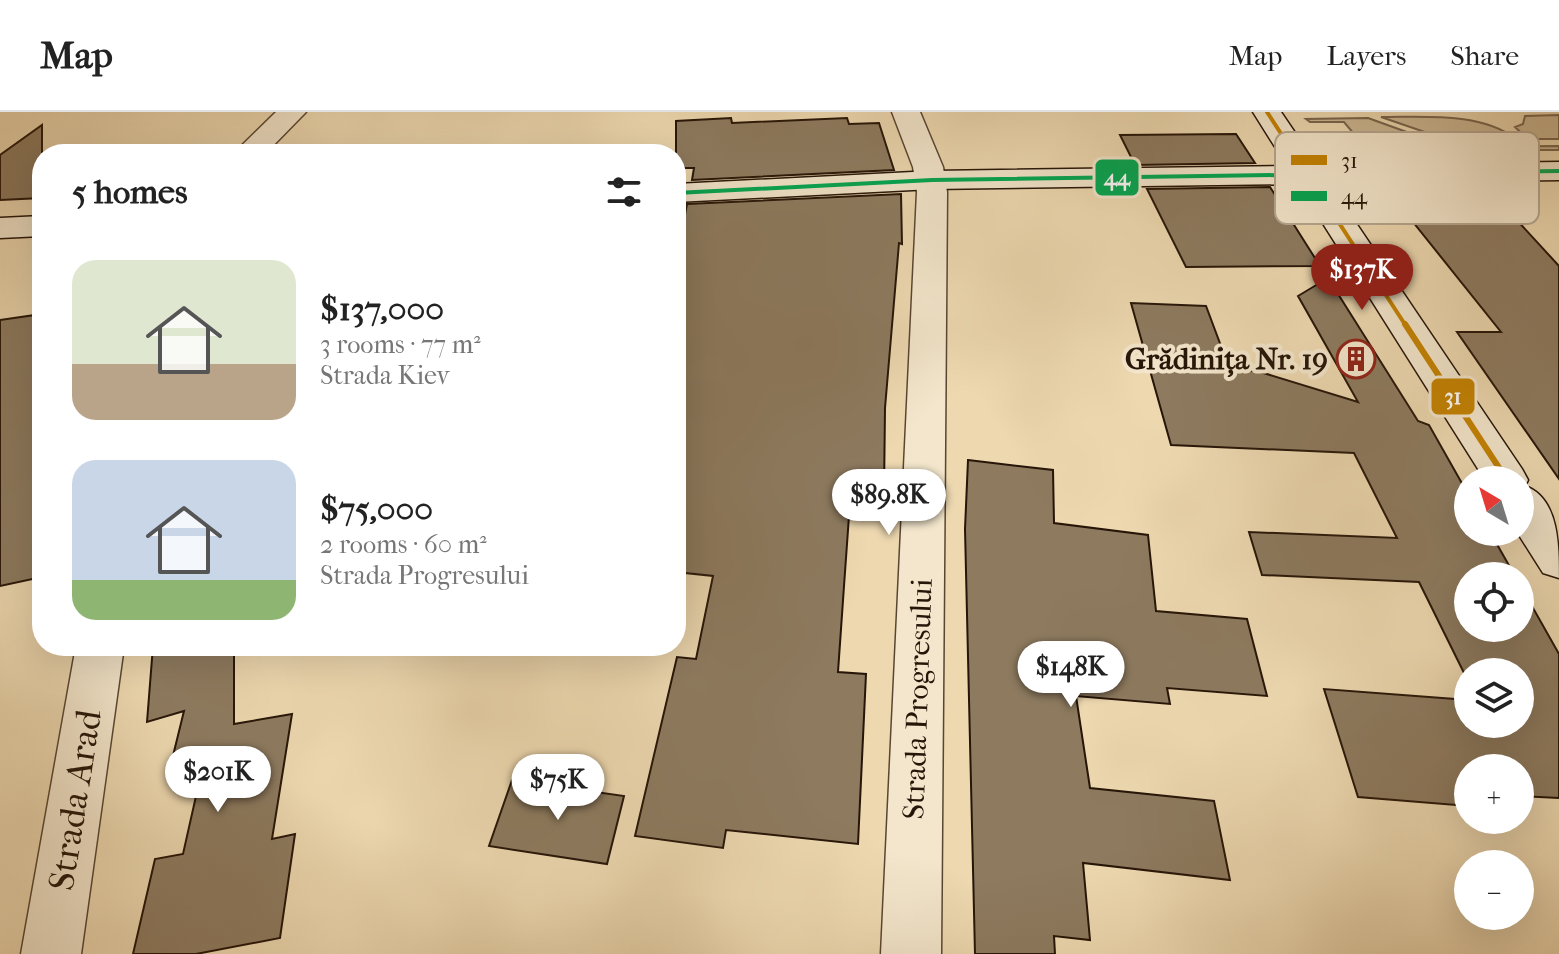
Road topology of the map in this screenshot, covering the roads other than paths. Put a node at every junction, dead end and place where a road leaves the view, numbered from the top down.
1 (292, 112) edge
2 (906, 112) edge
3 (1267, 112) edge
4 (1280, 132) edge
5 (258, 144) edge
6 (1539, 171) edge
7 (1559, 171) edge
8 (1275, 174) edge
9 (932, 180) junction
10 (686, 192) edge
11 (1340, 224) edge
12 (32, 226) edge
13 (0, 228) edge
14 (1498, 466) edge
15 (1534, 522) edge
16 (1559, 560) edge
17 (98, 656) edge
18 (51, 954) edge
19 (911, 954) edge

1 - 5 street
2 - 9 street, Strada Progresului
3 - 4 street
6 - 7 street
8 - 9 street
9 - 10 street
9 - 19 street, Strada Progresului
11 - 14 street
12 - 13 street
15 - 16 street
17 - 18 street, Strada Arad

